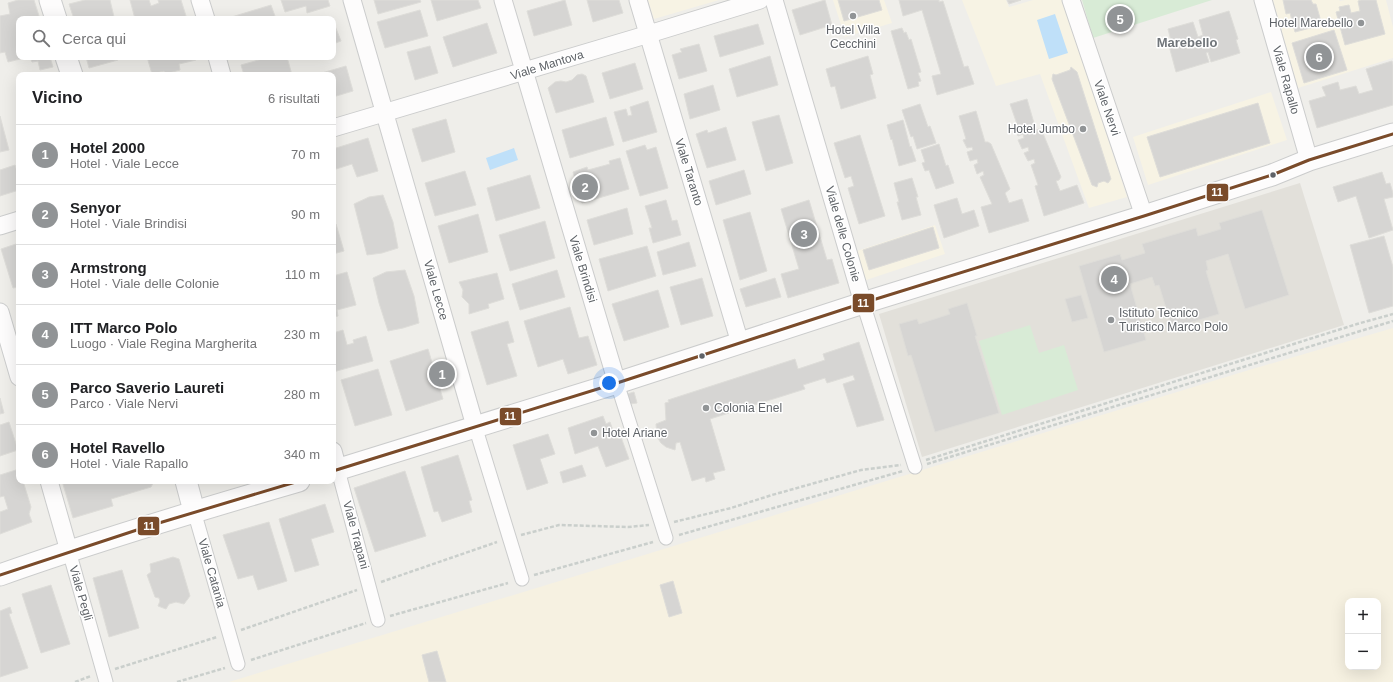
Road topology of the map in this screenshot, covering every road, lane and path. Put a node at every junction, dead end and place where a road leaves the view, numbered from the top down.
1 (50, 0) edge
2 (200, 0) edge
3 (352, 0) edge
4 (503, 0) edge
5 (638, 0) edge
6 (760, 0) edge
7 (774, 0) edge
8 (1071, 0) edge
9 (1263, 0) edge
10 (55, 16) edge
11 (205, 16) edge
12 (648, 34) junction
13 (67, 60) edge
14 (218, 60) edge
15 (524, 71) junction
16 (71, 72) edge
17 (221, 72) edge
18 (384, 112) junction
19 (336, 127) edge
20 (1393, 134) edge
21 (1308, 160) junction
22 (1144, 216) junction
23 (16, 221) edge
24 (0, 226) edge
25 (863, 303) junction
26 (0, 312) edge
27 (1393, 314) edge
28 (1393, 321) edge
29 (740, 343) junction
30 (16, 367) edge
31 (617, 383) junction
32 (475, 426) junction
33 (336, 464) edge
34 (915, 465) junction
35 (336, 468) edge
36 (50, 484) edge
37 (187, 484) edge
38 (288, 484) edge
39 (194, 511) junction
40 (662, 524) junction
41 (510, 538) junction
42 (666, 538) junction
43 (69, 551) junction
44 (0, 574) edge
45 (522, 579) junction
46 (369, 586) junction
47 (378, 620) junction
48 (229, 634) junction
49 (238, 664) junction
50 (104, 677) edge
51 (75, 682) edge
52 (177, 682) edge

1 - 10 street
2 - 11 street
3 - 18 street, Viale Lecce
4 - 15 street, Viale Brindisi
5 - 12 street, Viale Taranto
6 - 12 street, Viale Mantova
7 - 25 street, Viale delle Colonie
8 - 22 street, Viale Nervi
9 - 21 street, Viale Rapallo
12 - 15 street, Viale Mantova
12 - 29 street, Viale Taranto
13 - 16 street
14 - 17 street
15 - 18 street, Viale Mantova
15 - 31 street, Viale Brindisi
18 - 19 street, Viale Mantova
18 - 32 street, Viale Lecce
20 - 21 street
21 - 22 street
22 - 25 street
23 - 24 street
25 - 29 street
25 - 34 street, Viale delle Colonie
26 - 30 street
27 - 34 path
28 - 34 path
29 - 31 street
31 - 32 street
31 - 40 street, Viale Brindisi
32 - 33 street
32 - 41 street, Viale Lecce
34 - 40 path
34 - 42 path
35 - 46 street, Viale Trapani
36 - 43 street, Viale Pegli
37 - 39 street, Viale Catania
38 - 39 street
39 - 43 street
39 - 48 street, Viale Catania
40 - 41 path
40 - 42 street, Viale Brindisi
41 - 45 street, Viale Lecce
41 - 46 path
42 - 45 path
43 - 44 street
43 - 50 street, Viale Pegli
45 - 47 path
46 - 47 street, Viale Trapani
46 - 48 path
47 - 49 path
48 - 49 street, Viale Catania
48 - 50 path
49 - 52 path
50 - 51 path

